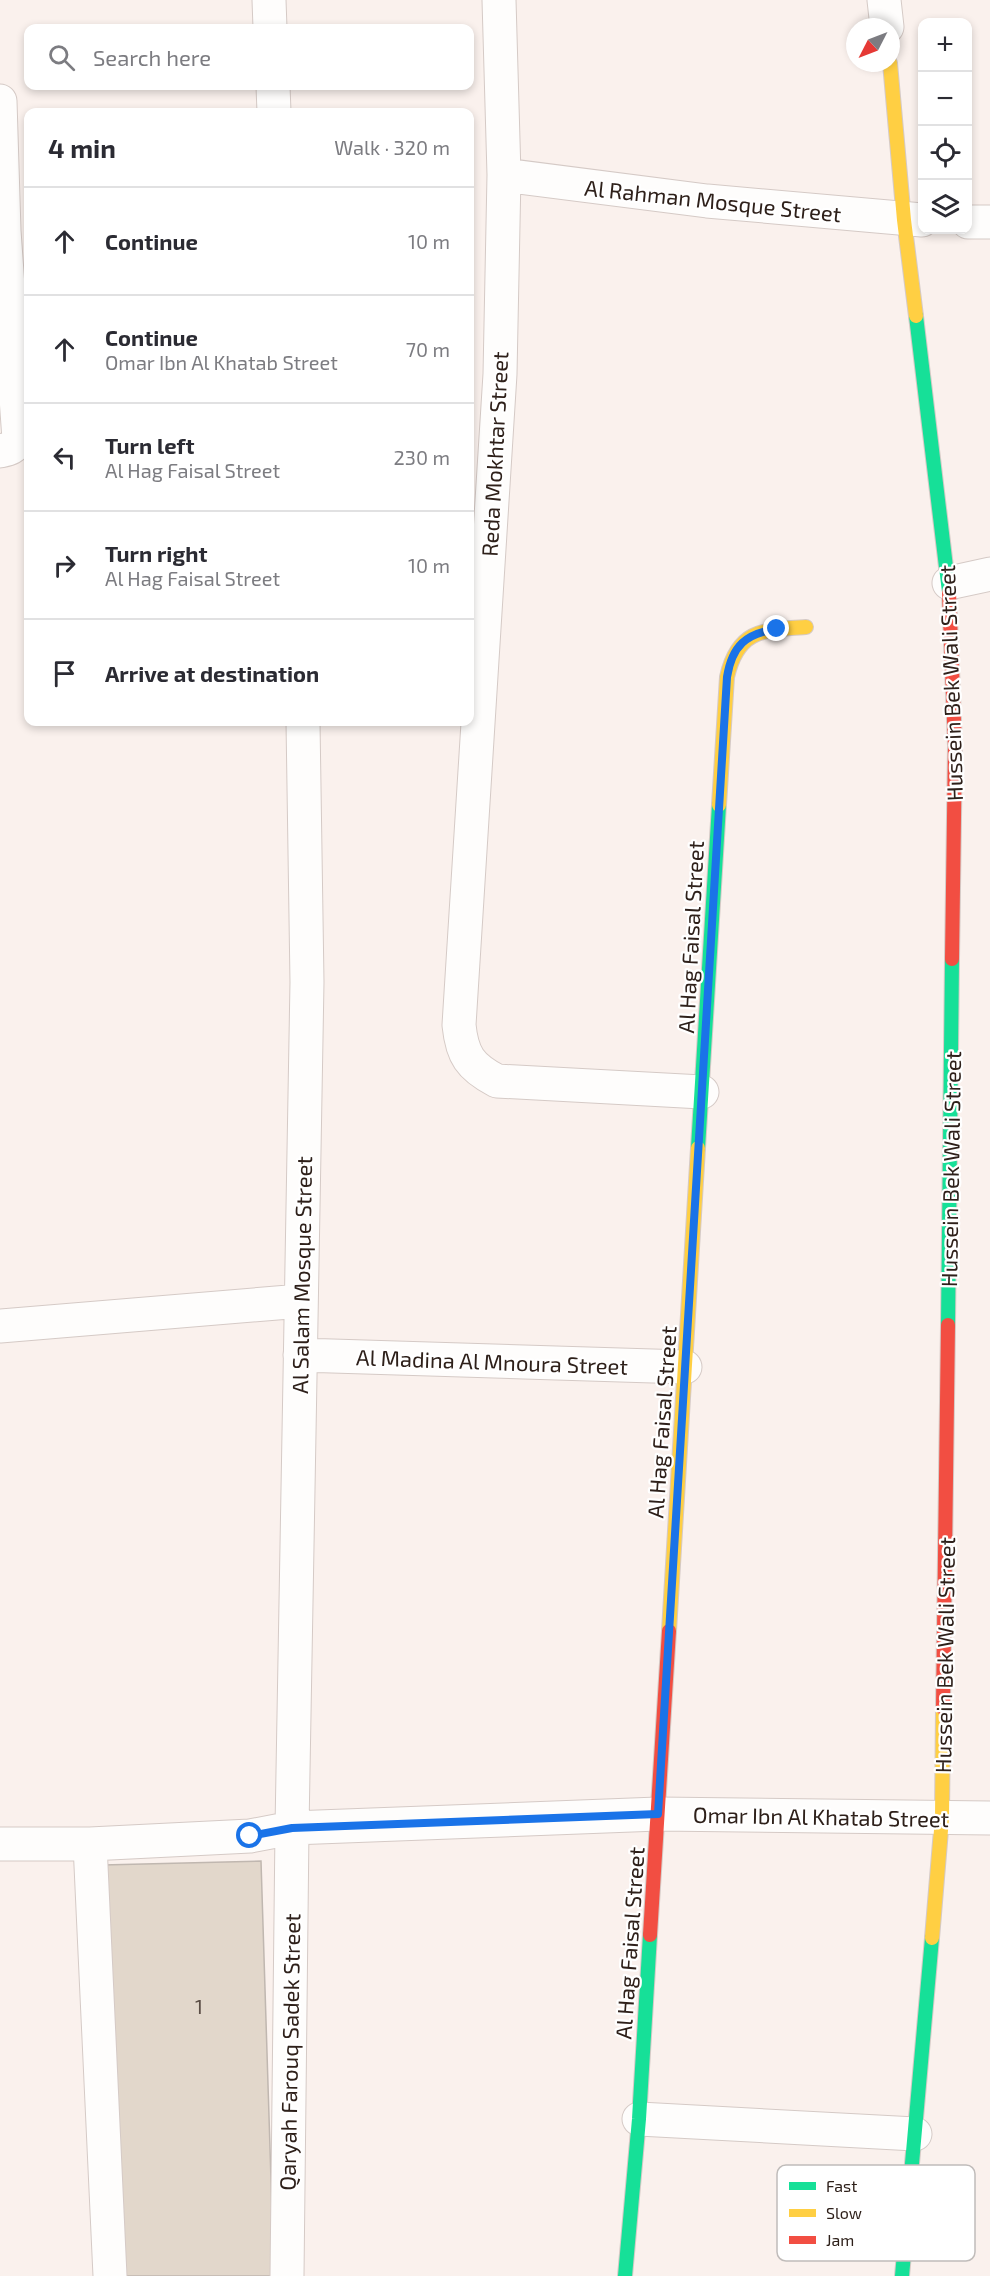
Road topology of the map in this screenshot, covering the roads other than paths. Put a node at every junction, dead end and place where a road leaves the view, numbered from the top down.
1 (269, 0) edge
2 (499, 0) edge
3 (884, 0) edge
4 (885, 18) edge
5 (270, 24) edge
6 (891, 72) edge
7 (273, 90) edge
8 (0, 101) edge
9 (274, 108) edge
10 (504, 175) junction
11 (913, 220) edge
12 (972, 222) edge
13 (990, 222) edge
14 (2, 231) edge
15 (0, 450) edge
16 (990, 574) edge
17 (949, 583) junction
18 (806, 627) dead end
19 (303, 726) edge
20 (702, 1092) junction
21 (301, 1301) junction
22 (0, 1326) edge
23 (300, 1354) junction
24 (685, 1367) junction
25 (658, 1814) junction
26 (942, 1818) junction
27 (990, 1818) edge
28 (292, 1828) junction
29 (0, 1844) edge
30 (90, 1844) junction
31 (639, 2119) junction
32 (915, 2134) junction
33 (912, 2165) edge
34 (903, 2261) edge
35 (110, 2276) edge
36 (287, 2276) edge
37 (625, 2276) edge
38 (902, 2276) edge

1 - 5 street
2 - 10 street, Reda Mokhtar Street
3 - 4 street
6 - 11 street, Hussein Bek Wali Street
7 - 9 street
8 - 14 street
10 - 11 street, Al Rahman Mosque Street
10 - 20 street, Reda Mokhtar Street
11 - 17 street, Hussein Bek Wali Street
12 - 13 street
14 - 15 street
16 - 17 street
17 - 26 street, Hussein Bek Wali Street
18 - 20 street, Al Hag Faisal Street
19 - 21 street, Al Salam Mosque Street
20 - 24 street, Al Hag Faisal Street
21 - 22 street
21 - 23 street, Al Salam Mosque Street
23 - 24 street, Al Madina Al Mnoura Street
23 - 28 street, Al Salam Mosque Street
24 - 25 street, Al Hag Faisal Street
25 - 26 street, Omar Ibn Al Khatab Street
25 - 28 street, Omar Ibn Al Khatab Street
25 - 31 street, Al Hag Faisal Street
26 - 27 street, Omar Ibn Al Khatab Street
26 - 32 street, Hussein Bek Wali Street
28 - 30 street, Omar Ibn Al Khatab Street
28 - 36 street, Qaryah Farouq Sadek Street
29 - 30 street, Omar Ibn Al Khatab Street
30 - 35 street
31 - 32 street
31 - 37 street, Al Hag Faisal Street
32 - 33 street, Hussein Bek Wali Street
34 - 38 street, Hussein Bek Wali Street

